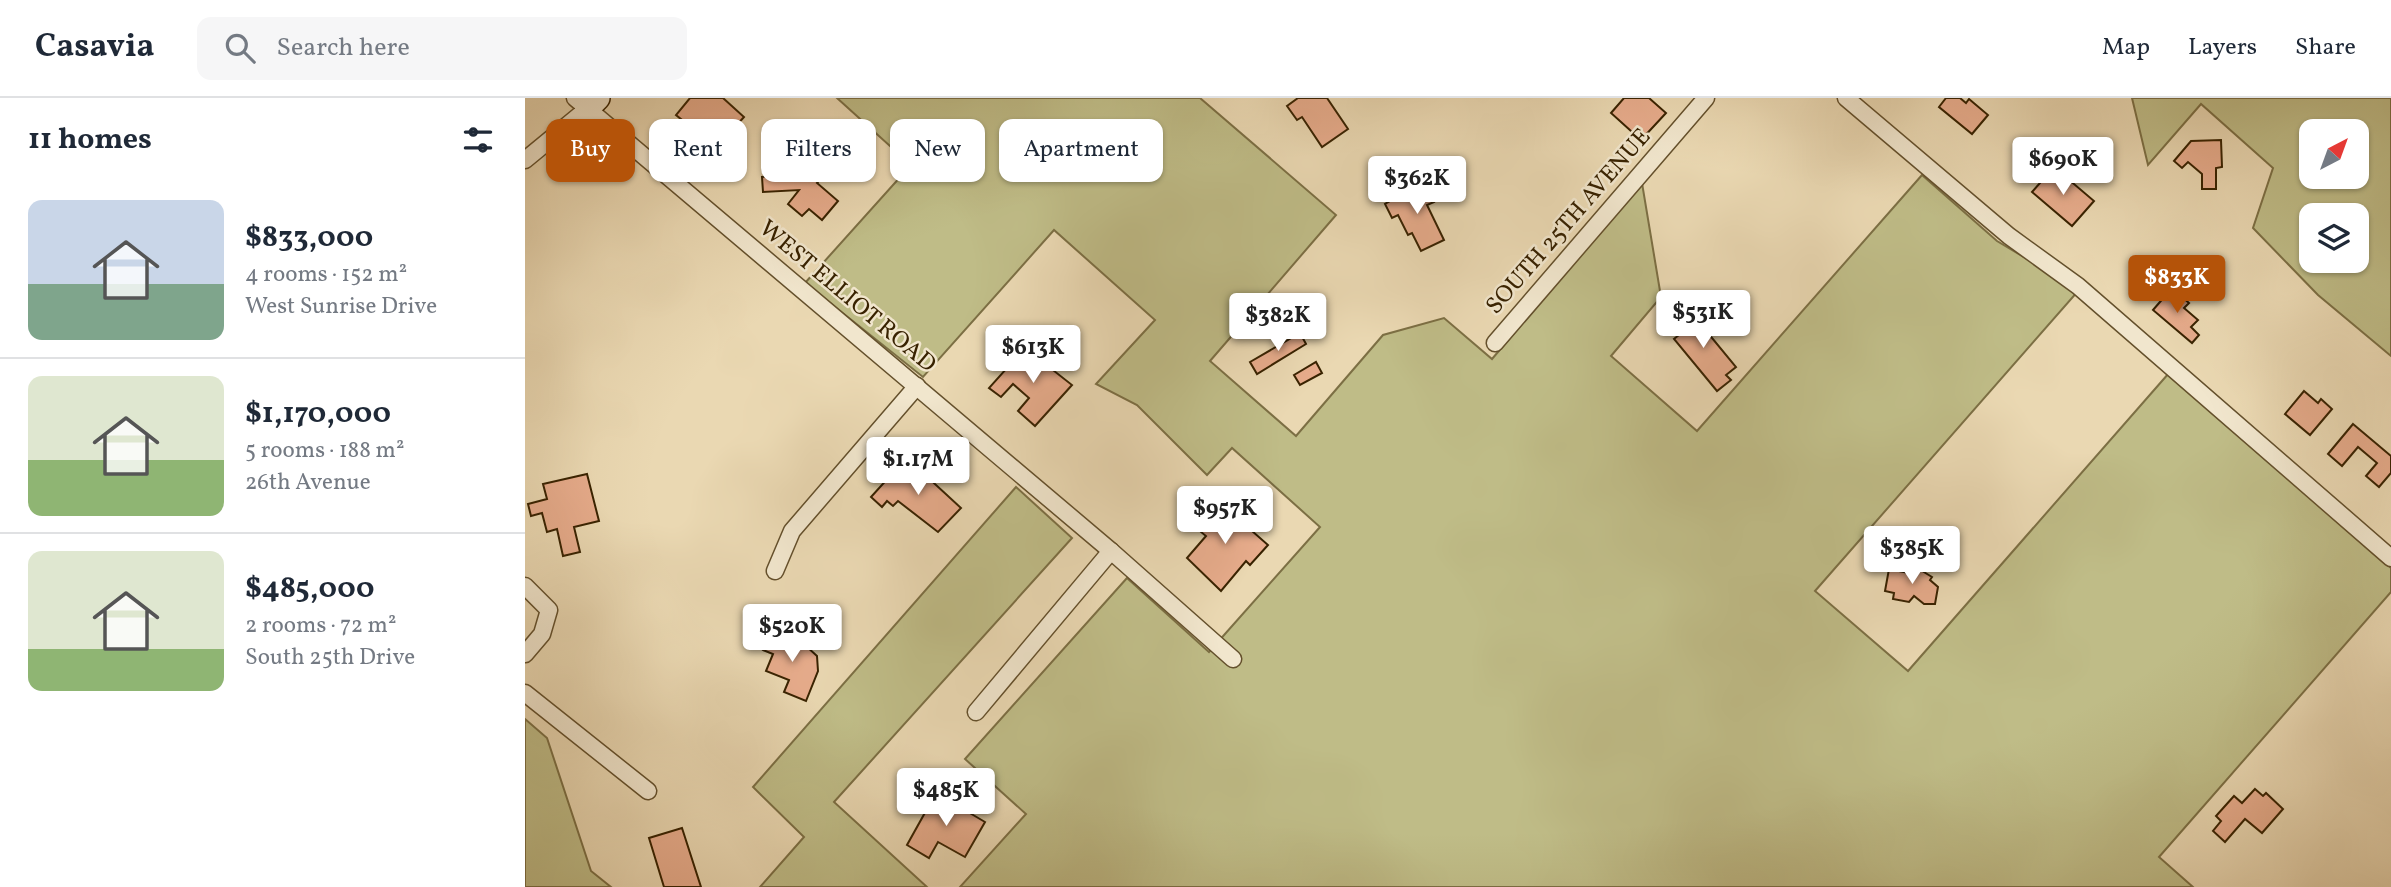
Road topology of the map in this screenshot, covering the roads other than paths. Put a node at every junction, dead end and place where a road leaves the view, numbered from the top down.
1 (1706, 98) edge
2 (1846, 98) edge
3 (586, 102) edge
4 (525, 160) edge
5 (1495, 343) dead end
6 (917, 386) junction
7 (1111, 551) junction
8 (2391, 558) edge
9 (775, 571) dead end
10 (525, 586) edge
11 (525, 654) edge
12 (1233, 659) dead end
13 (525, 693) edge
14 (976, 712) dead end
15 (648, 791) dead end

1 - 5 street, SOUTH 25TH AVENUE
2 - 8 street
3 - 4 street
3 - 6 street, WEST ELLIOT ROAD
6 - 7 street, WEST ELLIOT ROAD
6 - 9 street
7 - 12 street, WEST ELLIOT ROAD
7 - 14 street
10 - 11 street
13 - 15 street

